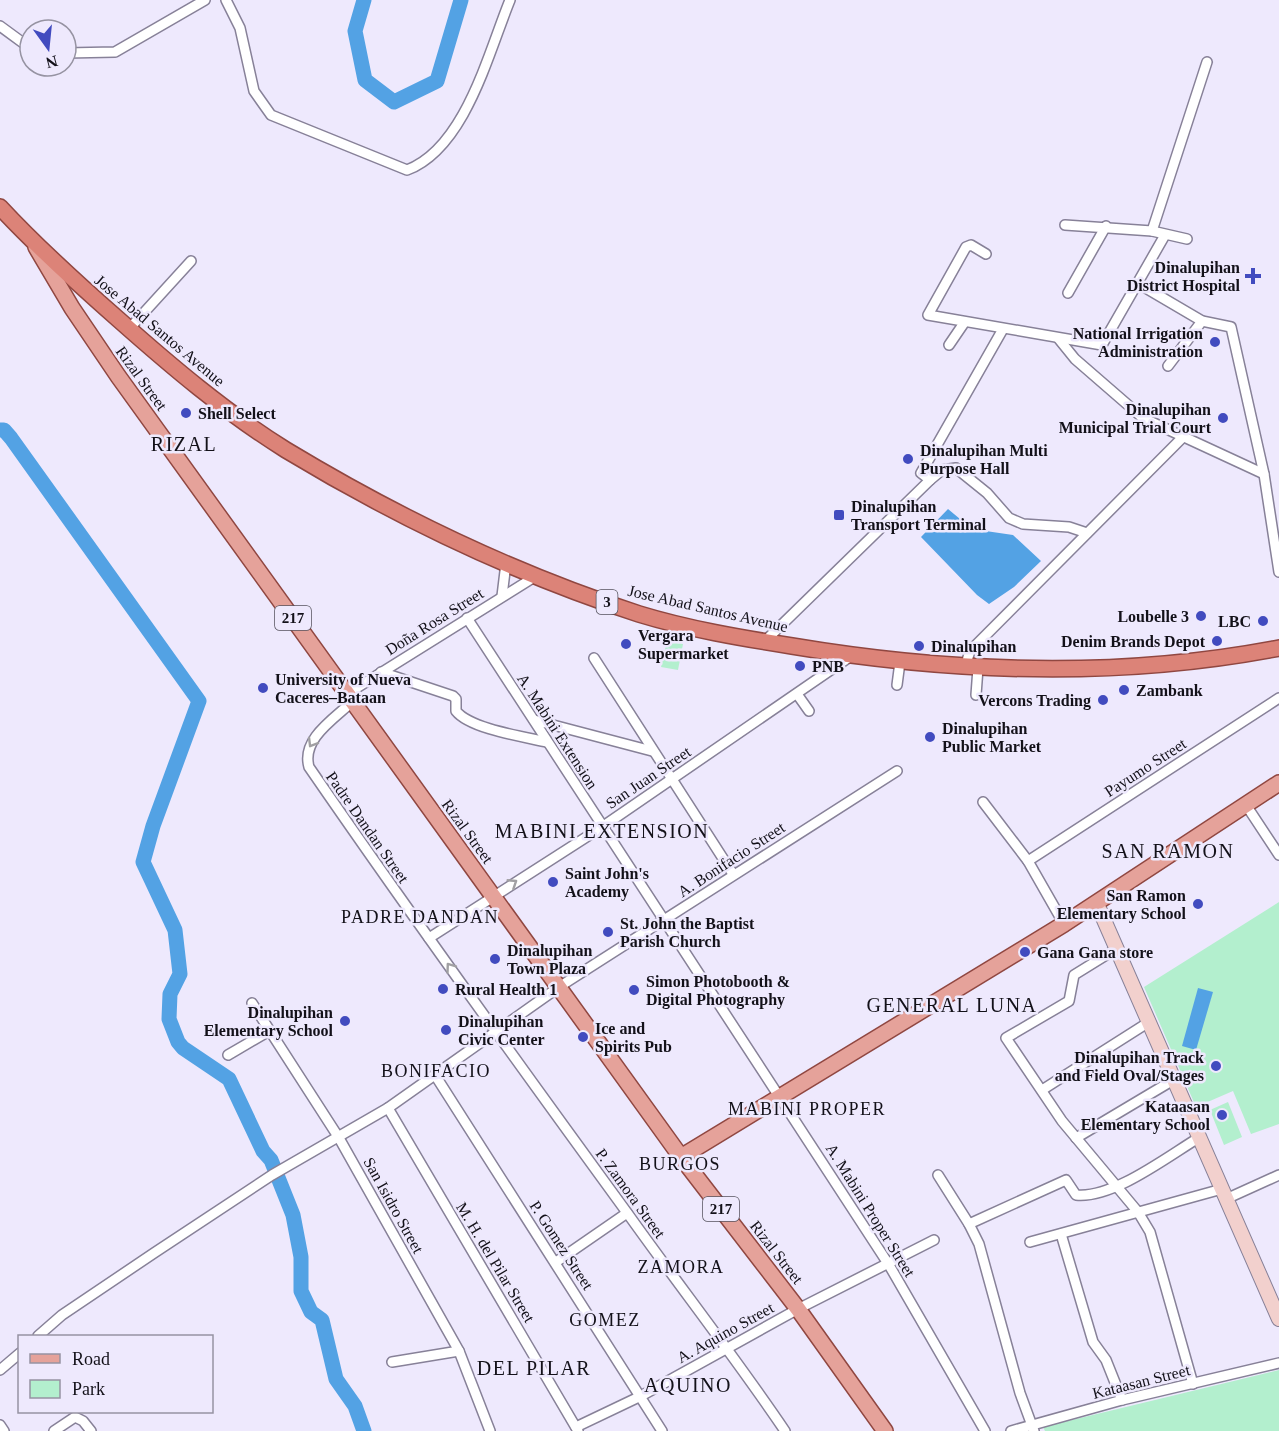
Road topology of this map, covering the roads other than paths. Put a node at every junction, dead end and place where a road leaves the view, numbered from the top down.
1 (206, 0) edge
2 (226, 0) edge
3 (510, 0) edge
4 (0, 26) edge
5 (18, 39) edge
6 (78, 53) edge
7 (1207, 62) dead end
8 (0, 207) edge
9 (1065, 225) dead end
10 (1106, 226) junction
11 (1152, 231) junction
12 (1165, 235) junction
13 (1187, 238) dead end
14 (35, 244) junction
15 (986, 254) dead end
16 (191, 261) dead end
17 (1139, 284) junction
18 (1068, 293) dead end
19 (1202, 321) junction
20 (964, 323) junction
21 (129, 329) junction
22 (1003, 329) junction
23 (1058, 338) junction
24 (949, 345) dead end
25 (1168, 366) dead end
26 (1184, 436) junction
27 (1264, 474) junction
28 (930, 480) junction
29 (1087, 533) junction
30 (1276, 533) edge
31 (506, 563) junction
32 (1279, 572) edge
33 (537, 575) junction
34 (502, 596) junction
35 (467, 618) junction
36 (764, 642) junction
37 (1279, 648) edge
38 (851, 656) junction
39 (594, 658) dead end
40 (900, 662) junction
41 (971, 667) junction
42 (381, 672) junction
43 (897, 685) dead end
44 (797, 694) junction
45 (976, 695) dead end
46 (350, 698) junction
47 (1279, 698) edge
48 (809, 711) dead end
49 (534, 720) junction
50 (547, 742) junction
51 (652, 750) junction
52 (897, 771) dead end
53 (672, 779) junction
54 (1279, 783) edge
55 (983, 802) dead end
56 (1246, 805) junction
57 (602, 827) junction
58 (1279, 855) edge
59 (1028, 861) junction
60 (733, 874) junction
61 (493, 896) junction
62 (1097, 904) junction
63 (665, 920) junction
64 (1064, 924) junction
65 (429, 938) junction
66 (1116, 950) junction
67 (559, 987) junction
68 (252, 1003) dead end
69 (1149, 1022) junction
70 (269, 1030) junction
71 (496, 1030) junction
72 (228, 1055) dead end
73 (435, 1076) junction
74 (1175, 1079) junction
75 (1042, 1090) junction
76 (781, 1098) junction
77 (388, 1108) junction
78 (1200, 1137) junction
79 (339, 1138) junction
80 (1076, 1138) junction
81 (681, 1157) junction
82 (1279, 1175) edge
83 (938, 1176) dead end
84 (1116, 1187) junction
85 (1224, 1194) junction
86 (1138, 1212) junction
87 (627, 1213) junction
88 (969, 1224) junction
89 (1060, 1234) junction
90 (934, 1240) dead end
91 (1030, 1242) dead end
92 (556, 1262) junction
93 (889, 1265) junction
94 (1274, 1294) edge
95 (798, 1309) junction
96 (1279, 1319) edge
97 (39, 1335) edge
98 (729, 1348) junction
99 (459, 1351) junction
100 (18, 1355) edge
101 (392, 1362) dead end
102 (1279, 1363) edge
103 (0, 1370) edge
104 (1193, 1384) junction
105 (640, 1396) junction
106 (1122, 1400) junction
107 (0, 1425) edge
108 (1033, 1427) edge
109 (577, 1429) edge
110 (4, 1431) edge
111 (54, 1431) edge
112 (91, 1431) edge
113 (490, 1431) edge
114 (662, 1431) edge
115 (786, 1431) edge
116 (885, 1431) edge
117 (985, 1431) edge
118 (1011, 1431) edge

1 - 6 street
2 - 3 street
4 - 5 street
7 - 11 street
8 - 14 highway, Jose Abad Santos Avenue / 3
9 - 10 street
10 - 11 street
10 - 18 street
11 - 12 street
12 - 13 street
12 - 17 street
14 - 21 highway, Jose Abad Santos Avenue / 3
14 - 46 main road, Rizal Street / 217
15 - 20 street
16 - 21 street
17 - 19 street
17 - 23 street
19 - 25 street
19 - 27 street
20 - 22 street
20 - 24 street
21 - 31 highway, Jose Abad Santos Avenue / 3
22 - 23 street
22 - 28 street
23 - 26 street
26 - 27 street
26 - 29 street
27 - 30 street
28 - 29 street
28 - 36 street
29 - 41 street
30 - 32 street
31 - 33 highway, Jose Abad Santos Avenue / 3
31 - 34 street
33 - 34 street, Doña Rosa Street
33 - 36 highway, Jose Abad Santos Avenue / 3
34 - 35 street, Doña Rosa Street
35 - 42 street, Doña Rosa Street
35 - 49 street, A. Mabini Extension
36 - 38 highway, Jose Abad Santos Avenue / 3
37 - 41 highway, Jose Abad Santos Avenue / 3
38 - 40 highway, Jose Abad Santos Avenue / 3
38 - 44 street, San Juan Street
39 - 51 street
40 - 41 highway, Jose Abad Santos Avenue / 3
40 - 43 street
41 - 45 street
42 - 46 street, Doña Rosa Street
42 - 50 street
44 - 48 street
44 - 53 street, San Juan Street
46 - 61 main road, Rizal Street / 217
46 -> 65 street, Padre Dandan Street
47 - 59 street, Payumo Street
49 - 50 street, A. Mabini Extension
49 - 51 street
50 - 57 street, A. Mabini Extension
51 - 53 street
52 - 60 street, A. Bonifacio Street
53 - 57 street, San Juan Street
53 - 60 street
54 - 56 main road
55 - 59 street
56 - 58 street
56 - 62 main road
61 -> 57 street, San Juan Street
57 - 63 street, A. Mabini Extension
59 - 64 street
60 - 63 street, A. Bonifacio Street
61 - 65 street, San Juan Street
61 - 67 main road, Rizal Street / 217
62 - 64 main road
62 - 66 main road
63 - 67 street, A. Bonifacio Street
63 - 76 street, A. Mabini Proper Street
64 - 76 main road
71 -> 65 street, Padre Dandan Street
66 - 69 main road
66 - 75 street
67 - 71 street, A. Bonifacio Street
67 - 81 main road, Rizal Street / 217
68 - 70 street, San Isidro Street
69 - 74 main road
69 - 75 street
70 - 72 street
70 - 79 street, San Isidro Street
71 - 73 street, A. Bonifacio Street
71 - 87 street, P. Zamora Street
73 - 77 street, A. Bonifacio Street
73 - 92 street, P. Gomez Street
74 - 78 main road
74 - 80 street
75 - 80 street
76 - 81 main road
76 - 93 street, A. Mabini Proper Street
77 - 79 street, A. Bonifacio Street
77 - 109 street, M. H. del Pilar Street
78 - 84 street
78 - 85 main road
79 - 97 street, A. Bonifacio Street
79 - 99 street, San Isidro Street
80 - 84 street
81 - 95 main road, Rizal Street / 217
82 - 85 street
83 - 88 street
84 - 86 street
84 - 88 street
85 - 86 street
85 - 94 main road
86 - 89 street
86 - 104 street
87 - 92 street
87 - 98 street, P. Zamora Street
88 - 108 street
89 - 91 street
89 - 106 street
90 - 93 street, A. Aquino Street
92 - 105 street, P. Gomez Street
93 - 95 street, A. Aquino Street
93 - 117 street, A. Mabini Proper Street
94 - 96 main road
95 - 98 street, A. Aquino Street
95 - 116 main road, Rizal Street / 217
98 - 105 street, A. Aquino Street
98 - 115 street, P. Zamora Street
99 - 101 street
99 - 113 street, San Isidro Street
100 - 103 street
102 - 104 street, Kataasan Street
104 - 106 street, Kataasan Street
105 - 109 street, A. Aquino Street
105 - 114 street, P. Gomez Street
106 - 108 street, Kataasan Street
107 - 110 street
108 - 118 street, Kataasan Street
111 - 112 street

